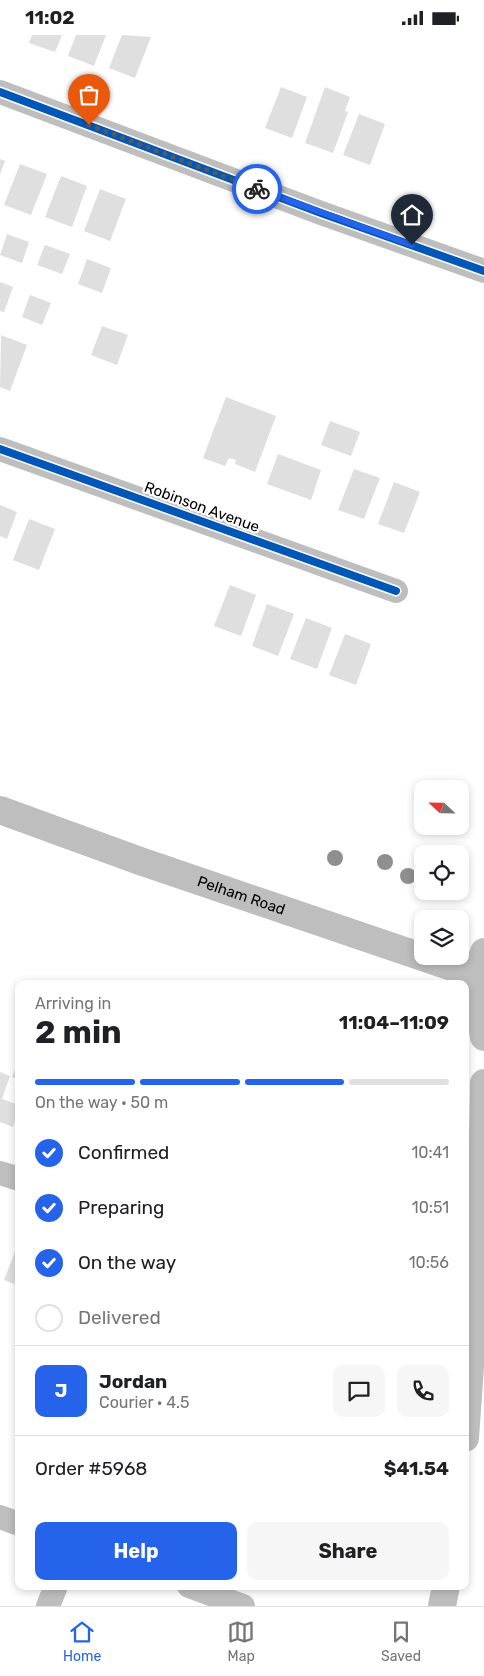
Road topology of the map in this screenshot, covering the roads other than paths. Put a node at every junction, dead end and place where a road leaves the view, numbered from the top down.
1 (0, 92) edge
2 (484, 271) edge
3 (0, 449) edge
4 (396, 591) dead end
5 (0, 810) edge
6 (481, 968) edge
7 (484, 1037) edge
8 (484, 1083) edge
9 (0, 1173) edge
10 (15, 1178) edge
11 (469, 1381) edge
12 (0, 1517) edge
13 (15, 1523) edge
14 (54, 1590) edge
15 (200, 1590) edge
16 (445, 1590) edge
17 (48, 1606) edge
18 (243, 1606) edge
19 (442, 1606) edge

1 - 2 street
3 - 4 street, Robinson Avenue
5 - 6 main road, Pelham Road
6 - 7 main road
8 - 11 main road
9 - 10 street
12 - 13 street
14 - 17 street
15 - 18 street
16 - 19 main road

